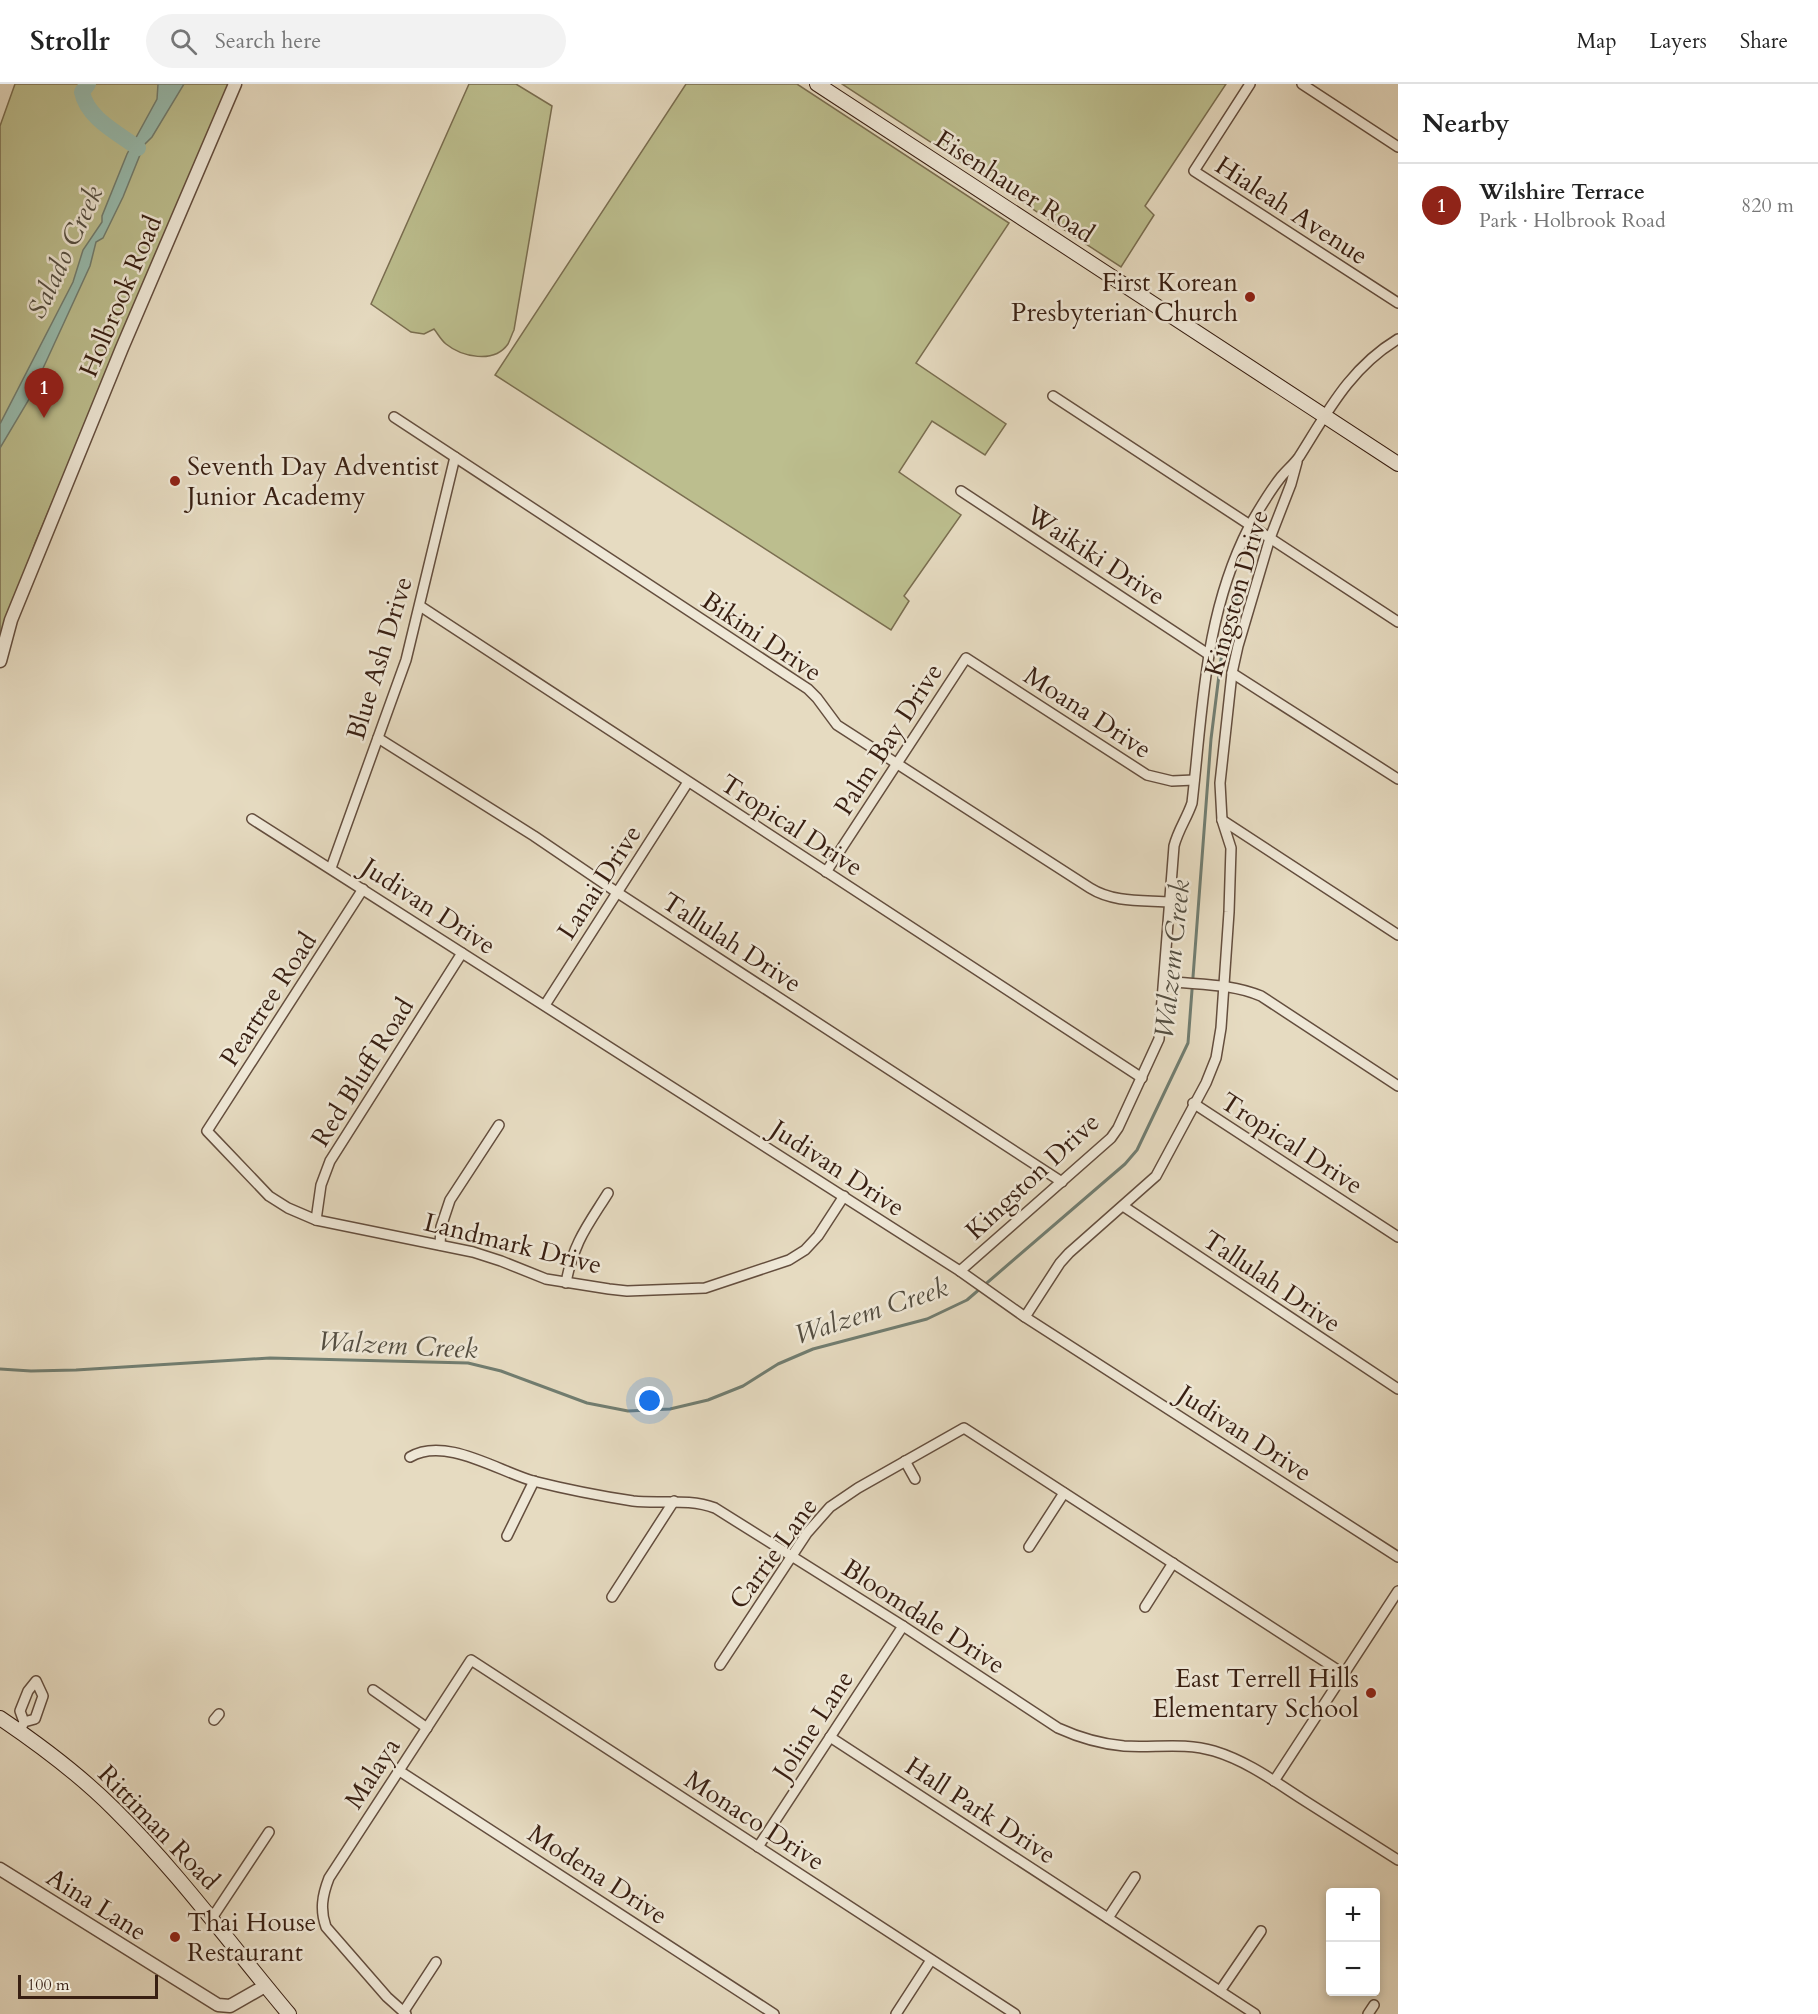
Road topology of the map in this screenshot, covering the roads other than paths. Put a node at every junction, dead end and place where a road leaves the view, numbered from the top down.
1 (235, 84) edge
2 (817, 84) edge
3 (1250, 84) edge
4 (1302, 84) edge
5 (1398, 147) edge
6 (1398, 303) edge
7 (1398, 339) edge
8 (1053, 396) dead end
9 (1324, 416) junction
10 (394, 417) dead end
11 (455, 457) junction
12 (1298, 460) junction
13 (1398, 464) edge
14 (962, 491) dead end
15 (1250, 526) junction
16 (1269, 538) junction
17 (420, 606) junction
18 (1398, 622) edge
19 (1208, 654) junction
20 (966, 658) joint
21 (0, 661) edge
22 (1232, 673) junction
23 (378, 738) junction
24 (896, 764) junction
25 (1398, 779) edge
26 (1194, 780) junction
27 (688, 782) junction
28 (252, 819) dead end
29 (1222, 820) junction
30 (331, 868) junction
31 (826, 872) junction
32 (363, 889) junction
33 (618, 893) junction
34 (1171, 902) junction
35 (1398, 935) edge
36 (462, 953) junction
37 (1165, 981) junction
38 (1224, 985) junction
39 (545, 1005) junction
40 (1142, 1078) junction
41 (1398, 1086) edge
42 (1193, 1103) junction
43 (499, 1125) dead end
44 (207, 1131) joint
45 (1062, 1182) junction
46 (608, 1192) dead end
47 (844, 1196) junction
48 (1123, 1206) junction
49 (316, 1220) junction
50 (1398, 1237) edge
51 (440, 1245) junction
52 (960, 1271) junction
53 (566, 1283) junction
54 (1025, 1317) junction
55 (1398, 1389) edge
56 (410, 1457) dead end
57 (905, 1461) junction
58 (915, 1479) dead end
59 (534, 1481) junction
60 (1064, 1493) junction
61 (674, 1501) junction
62 (507, 1536) dead end
63 (1029, 1547) dead end
64 (792, 1556) junction
65 (1398, 1557) edge
66 (1173, 1563) junction
67 (1398, 1591) edge
68 (612, 1597) dead end
69 (1145, 1607) dead end
70 (903, 1626) junction
71 (471, 1660) joint
72 (720, 1665) dead end
73 (1344, 1674) junction
74 (373, 1690) dead end
75 (0, 1718) edge
76 (427, 1728) junction
77 (830, 1737) junction
78 (398, 1770) junction
79 (1274, 1781) junction
80 (269, 1832) dead end
81 (758, 1847) junction
82 (1398, 1860) edge
83 (0, 1869) edge
84 (1135, 1877) dead end
85 (212, 1918) junction
86 (1108, 1918) junction
87 (1261, 1931) dead end
88 (931, 1960) junction
89 (436, 1962) dead end
90 (265, 1986) junction
91 (1220, 1991) junction
92 (1374, 2004) dead end
93 (405, 2013) edge
94 (289, 2014) edge
95 (774, 2014) edge
96 (896, 2014) edge
97 (1016, 2014) edge
98 (1255, 2014) edge
99 (1368, 2014) edge

1 - 21 street, Holbrook Road
2 - 9 main road, Eisenhauer Road
3 - 6 street, Hialeah Avenue
4 - 5 street
7 - 9 street, Kingston Drive
8 - 15 street
9 - 12 street, Kingston Drive
9 - 13 main road, Eisenhauer Road
10 - 11 street, Bikini Drive
11 - 17 street, Blue Ash Drive
11 - 24 street, Bikini Drive
12 - 15 street, Kingston Drive
12 - 16 street, Kingston Drive
14 - 19 street, Waikiki Drive
15 - 16 street
15 - 19 street, Kingston Drive
16 - 18 street
16 - 22 street, Kingston Drive
17 - 23 street, Blue Ash Drive
17 - 27 street, Tropical Drive
19 - 26 street, Kingston Drive
20 - 24 street, Palm Bay Drive
20 - 26 street, Moana Drive
22 - 25 street
22 - 29 street, Kingston Drive
23 - 30 street, Blue Ash Drive
23 - 33 street, Tallulah Drive
24 - 31 street, Palm Bay Drive
24 - 34 street, Bikini Drive
26 - 34 street, Kingston Drive
27 - 31 street, Tropical Drive
27 - 33 street, Lanai Drive
28 - 30 street, Judivan Drive
29 - 35 street
29 - 38 street, Kingston Drive
30 - 32 street, Judivan Drive
31 - 40 street, Tropical Drive
32 - 36 street, Judivan Drive
32 - 44 street, Peartree Road
33 - 39 street, Lanai Drive
33 - 45 street, Tallulah Drive
34 - 37 street, Kingston Drive
36 - 39 street, Judivan Drive
36 - 49 street, Red Bluff Road
37 - 38 street
37 - 40 street, Kingston Drive
38 - 41 street
38 - 42 street, Kingston Drive
39 - 47 street, Judivan Drive
40 - 45 street, Kingston Drive
42 - 48 street, Kingston Drive
42 - 50 street, Tropical Drive
43 - 51 street
44 - 49 street, Landmark Drive
45 - 52 street, Kingston Drive
46 - 53 street
47 - 52 street, Judivan Drive
47 - 53 street, Landmark Drive
48 - 54 street, Kingston Drive
48 - 55 street, Tallulah Drive
49 - 51 street, Landmark Drive
51 - 53 street, Landmark Drive
52 - 54 street, Judivan Drive
54 - 65 street, Judivan Drive
56 - 59 street, Bloomdale Drive
57 - 58 street
57 - 60 street, Carrie Lane
57 - 64 street, Carrie Lane
59 - 61 street, Bloomdale Drive
59 - 62 street
60 - 63 street
60 - 66 street
61 - 64 street, Bloomdale Drive
61 - 68 street
64 - 70 street, Bloomdale Drive
64 - 72 street, Carrie Lane
66 - 69 street
66 - 73 street
67 - 73 street
70 - 77 street, Joline Lane
70 - 79 street, Bloomdale Drive
71 - 76 street, Malaya
71 - 81 street, Monaco Drive
73 - 79 street
74 - 76 street
75 - 85 main road, Rittiman Road
76 - 78 street, Malaya
77 - 81 street, Joline Lane
77 - 86 street, Hall Park Drive
78 - 93 street, Malaya
78 - 95 street, Modena Drive
79 - 82 street, Bloomdale Drive
80 - 85 street
81 - 88 street, Monaco Drive
83 - 90 street, Aina Lane
84 - 86 street
85 - 90 main road, Rittiman Road
86 - 91 street, Hall Park Drive
87 - 91 street
88 - 96 street
88 - 97 street, Monaco Drive
89 - 93 street
90 - 94 main road, Rittiman Road
91 - 98 street, Hall Park Drive
92 - 99 street

